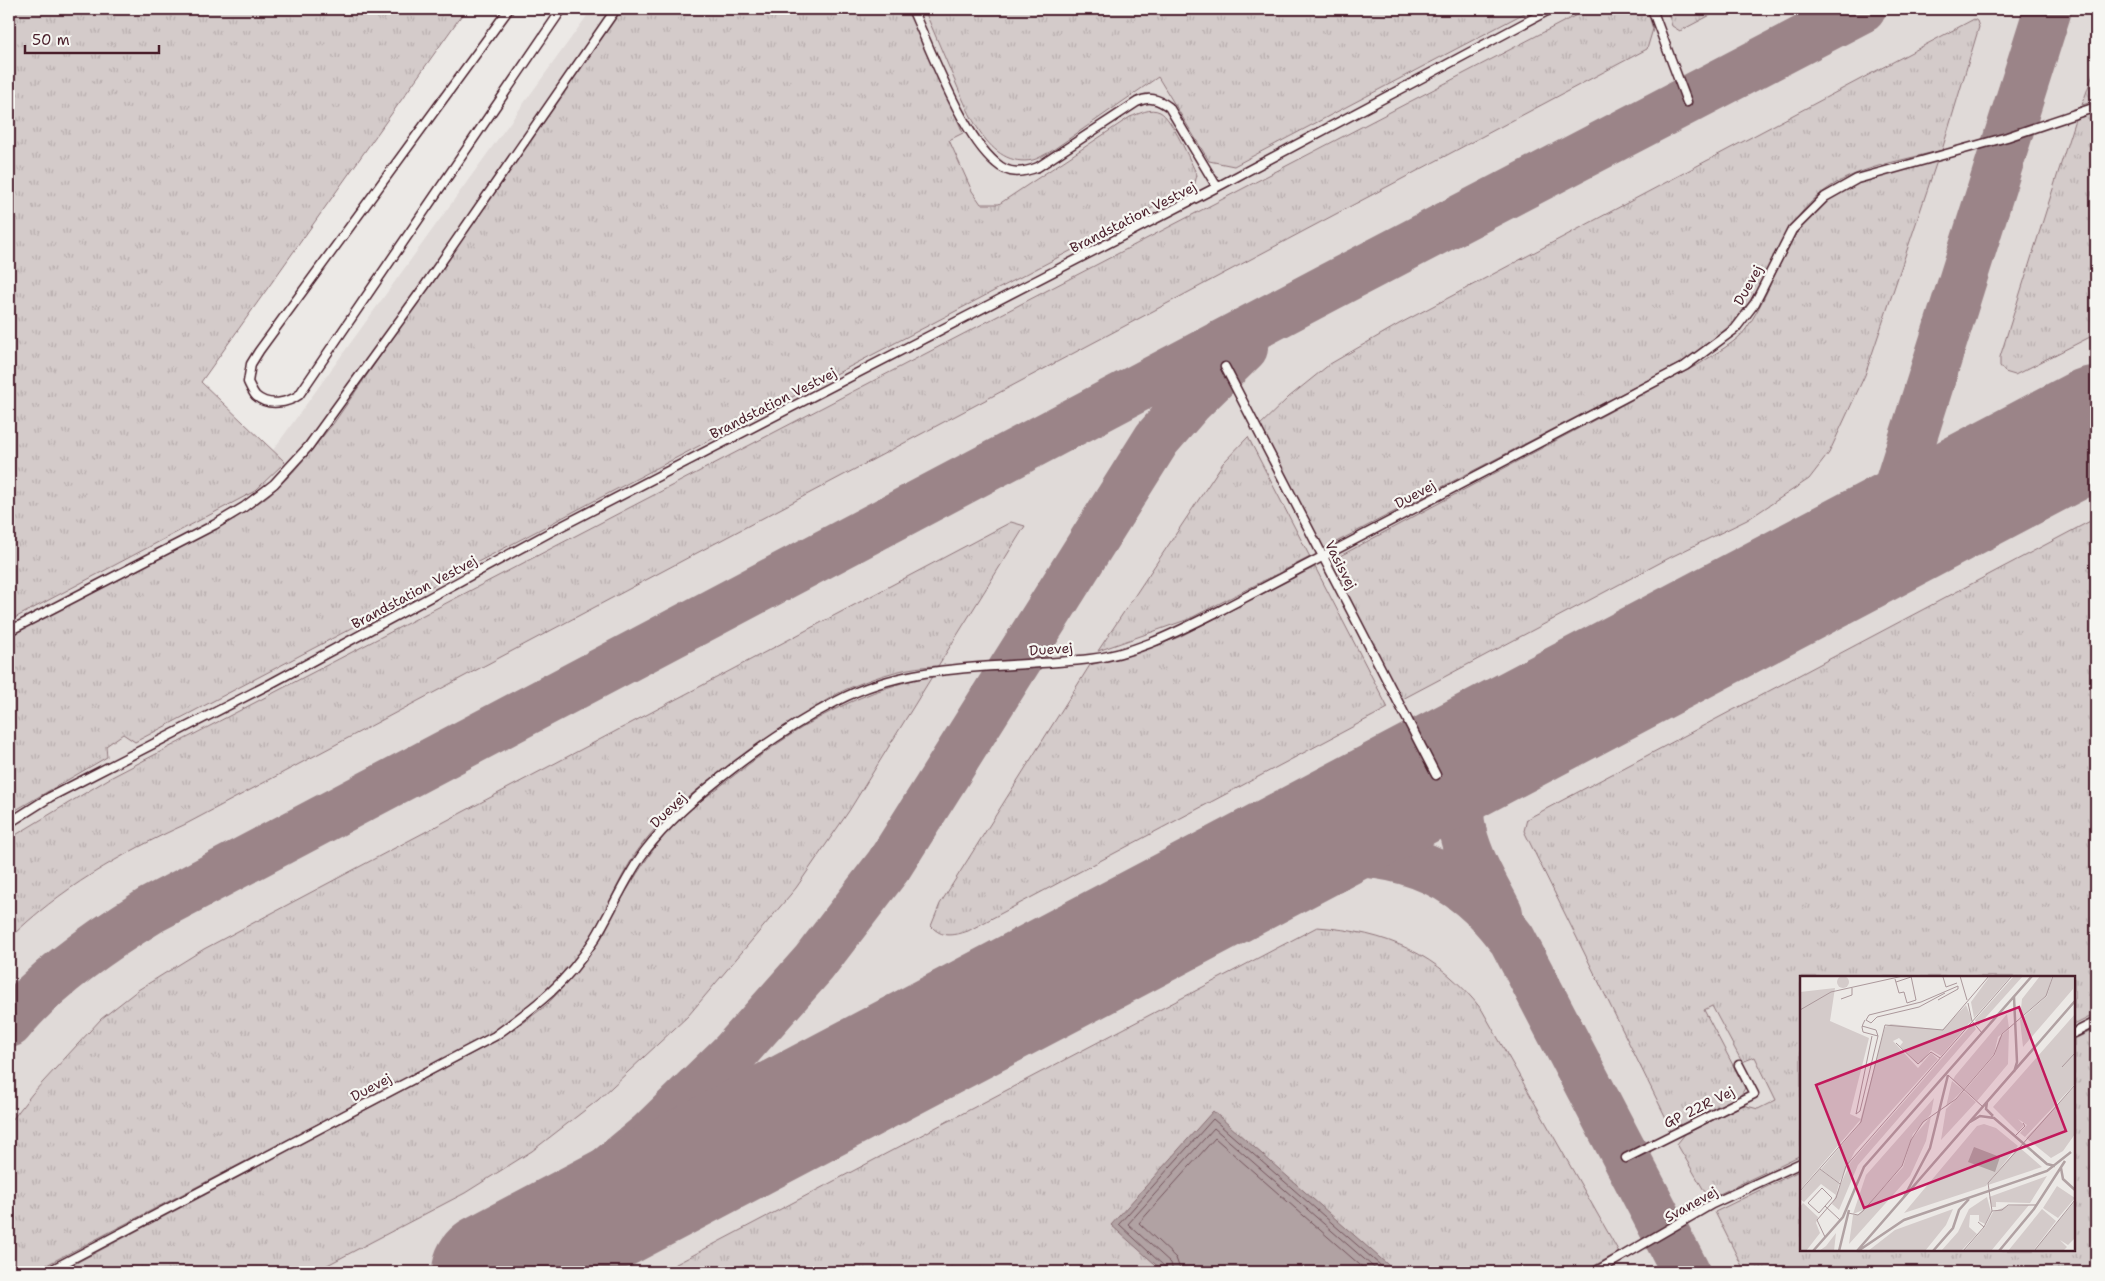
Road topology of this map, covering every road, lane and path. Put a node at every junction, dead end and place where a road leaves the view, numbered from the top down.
1 (509, 9) edge
2 (562, 9) edge
3 (616, 9) edge
4 (912, 9) edge
5 (1551, 9) edge
6 (1652, 9) edge
7 (1687, 102) dead end
8 (2096, 107) edge
9 (1217, 187) junction
10 (1225, 367) dead end
11 (1323, 557) junction
12 (9, 631) edge
13 (1436, 775) dead end
14 (9, 823) edge
15 (2096, 1022) edge
16 (2075, 1032) edge
17 (1739, 1065) dead end
18 (1626, 1158) dead end
19 (1800, 1163) edge
20 (47, 1272) edge
21 (1595, 1272) edge

1 - 2 lane
3 - 12 lane
4 - 9 lane
5 - 9 lane, Brandstation Vestvej
6 - 7 lane
8 - 11 lane, Duevej
9 - 14 lane, Brandstation Vestvej
10 - 11 lane, Vasisvej
11 - 13 lane, Vasisvej
11 - 20 lane, Duevej
15 - 16 lane
17 - 18 lane, GP 22R Vej
19 - 21 lane, Svanevej

